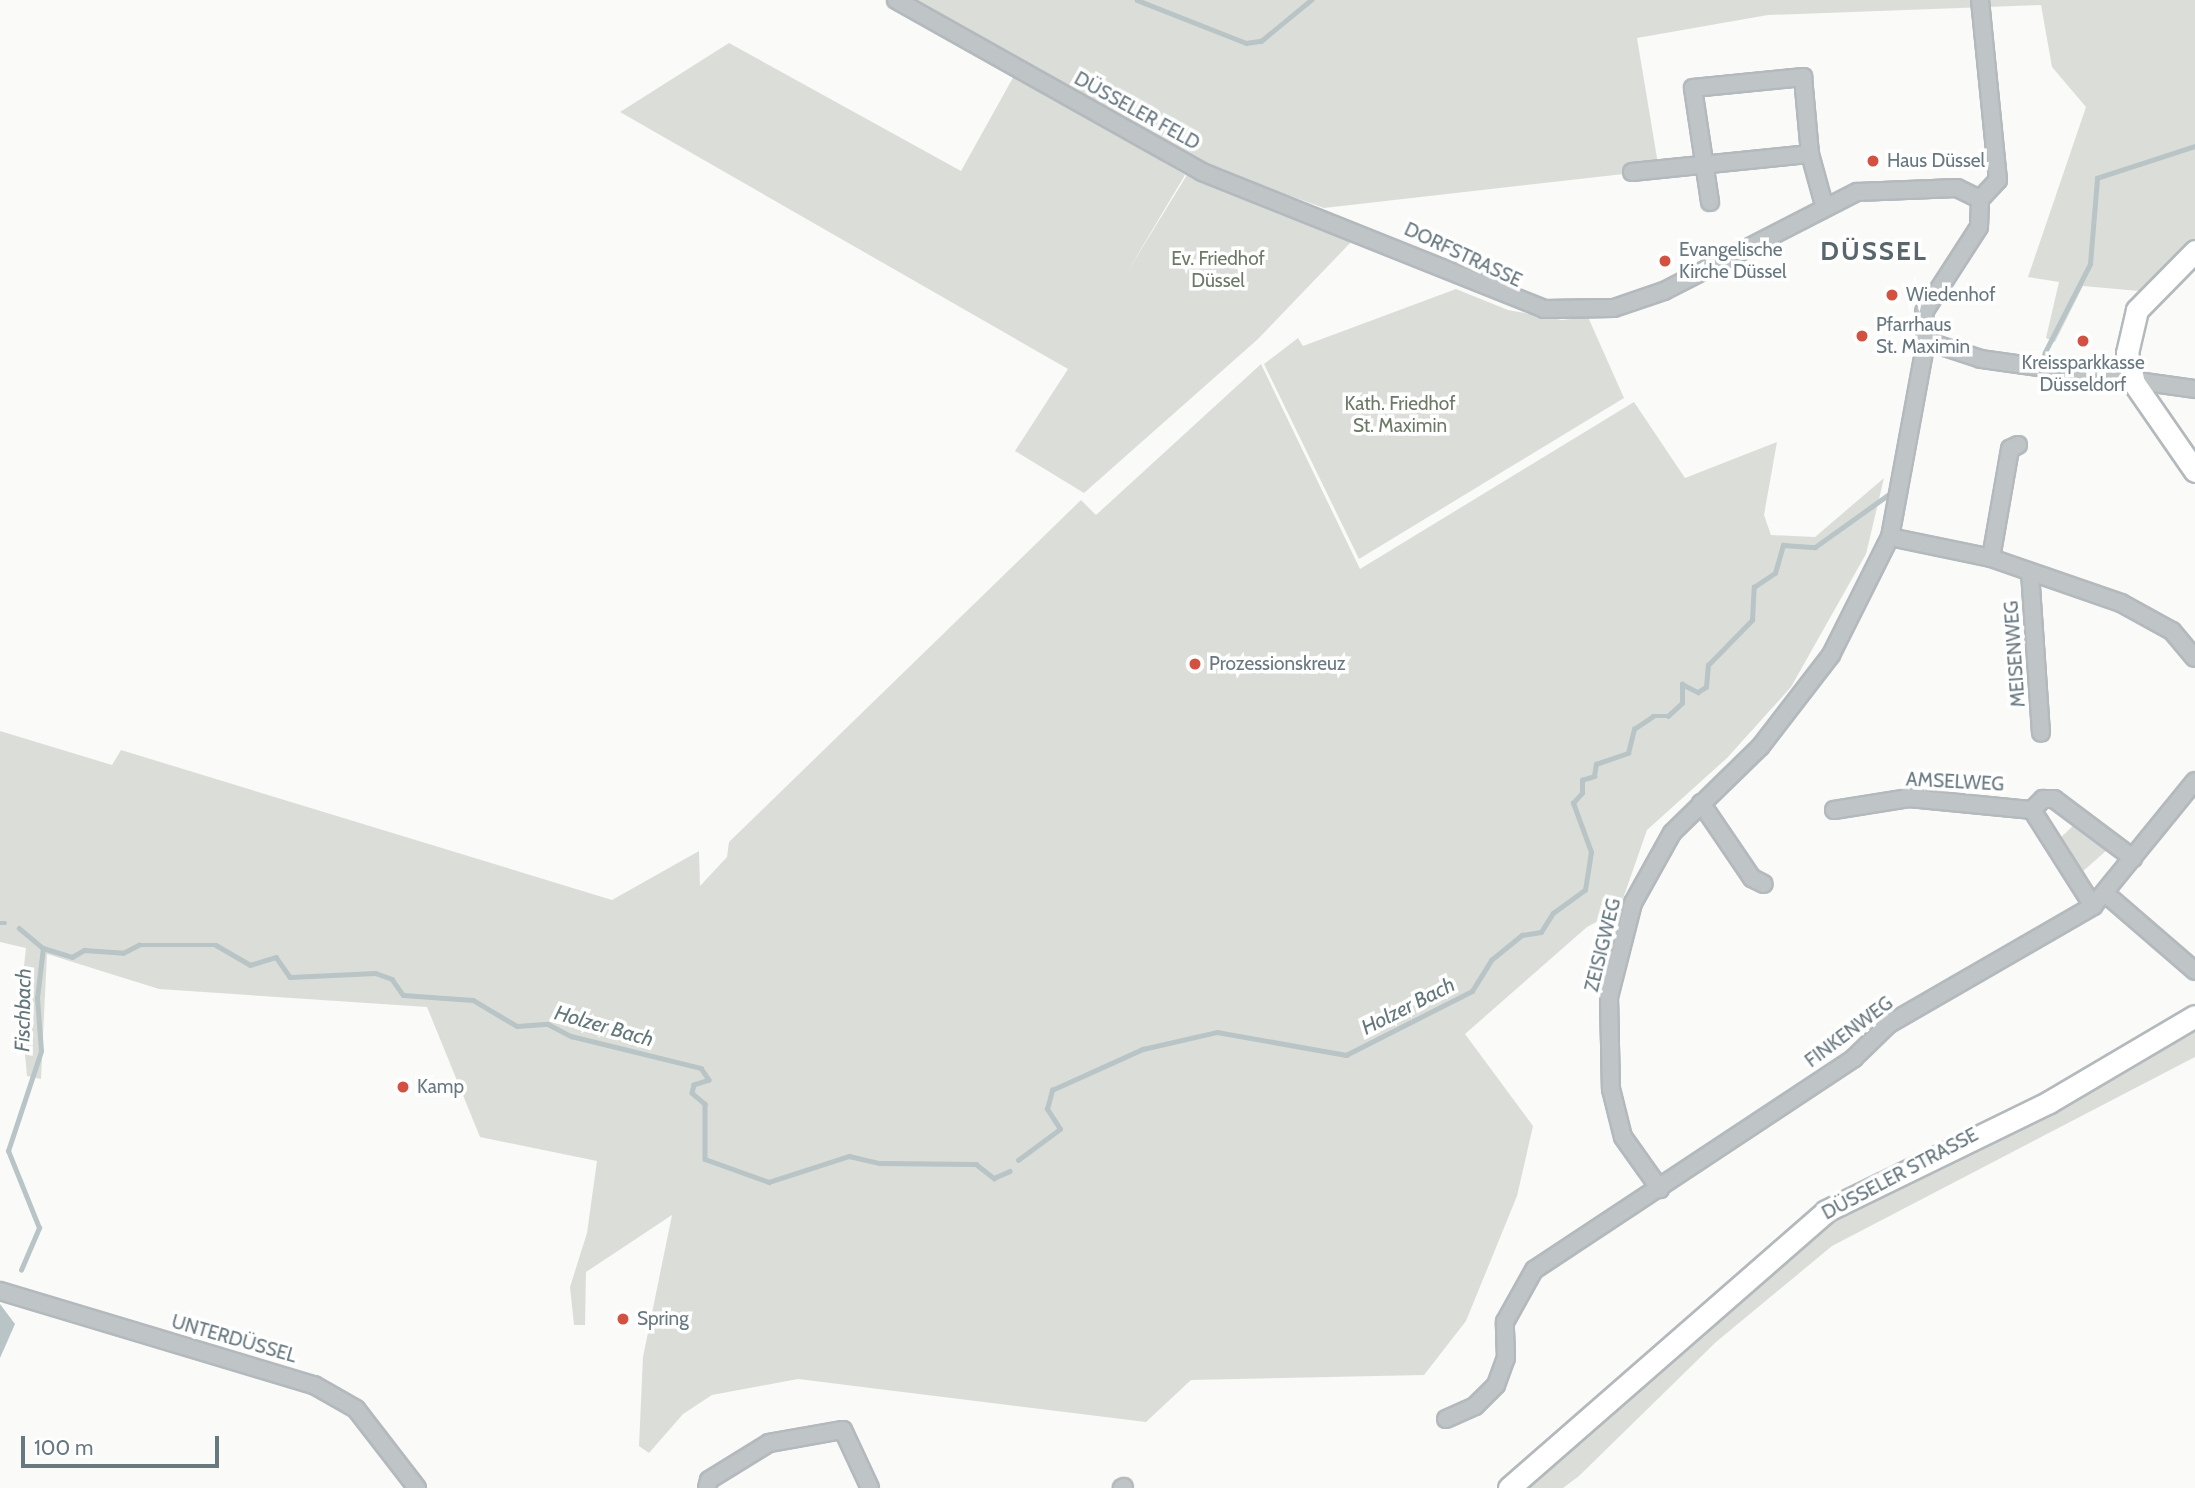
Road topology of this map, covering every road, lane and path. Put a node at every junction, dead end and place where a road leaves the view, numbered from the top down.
1 (897, 0) edge
2 (1980, 0) edge
3 (1810, 154) junction
4 (1705, 164) junction
5 (1632, 172) dead end
6 (1980, 200) junction
7 (1710, 202) dead end
8 (1824, 205) junction
9 (1368, 236) joint
10 (2195, 251) edge
11 (1926, 341) junction
12 (2134, 383) junction
13 (2195, 389) edge
14 (2018, 445) dead end
15 (2195, 471) edge
16 (1890, 537) junction
17 (1991, 558) junction
18 (2030, 572) junction
19 (2195, 658) edge
20 (2041, 733) dead end
21 (2195, 781) edge
22 (1701, 803) junction
23 (1834, 810) dead end
24 (2032, 810) junction
25 (2133, 858) junction
26 (1764, 884) dead end
27 (2106, 895) junction
28 (2093, 906) junction
29 (2195, 971) edge
30 (2195, 1016) edge
31 (1660, 1189) junction
32 (0, 1291) edge
33 (1446, 1419) dead end
34 (417, 1488) edge
35 (707, 1488) edge
36 (870, 1488) edge
37 (1509, 1488) edge

1 - 9 street, DÜSSELER FELD
2 - 6 street
3 - 4 street
3 - 4 street
3 - 8 street
4 - 5 street
4 - 7 street
6 - 8 street, DORFSTRASSE
6 - 11 street
8 - 9 street, DORFSTRASSE
10 - 12 main road
11 - 12 street
11 - 16 street
12 - 13 street
12 - 15 main road
14 - 17 street
16 - 17 street
16 - 22 street, ZEISIGWEG
17 - 18 street
18 - 19 street
18 - 20 street, MEISENWEG
21 - 25 street, FINKENWEG
22 - 26 street
22 - 31 street, ZEISIGWEG
23 - 24 street, AMSELWEG
24 - 25 street, AMSELWEG
24 - 28 street
25 - 27 street, FINKENWEG
27 - 28 street, FINKENWEG
27 - 29 street
28 - 31 street, FINKENWEG
30 - 37 main road, DÜSSELER STRASSE
31 - 33 street, FINKENWEG
32 - 34 street, UNTERDÜSSEL
35 - 36 street

